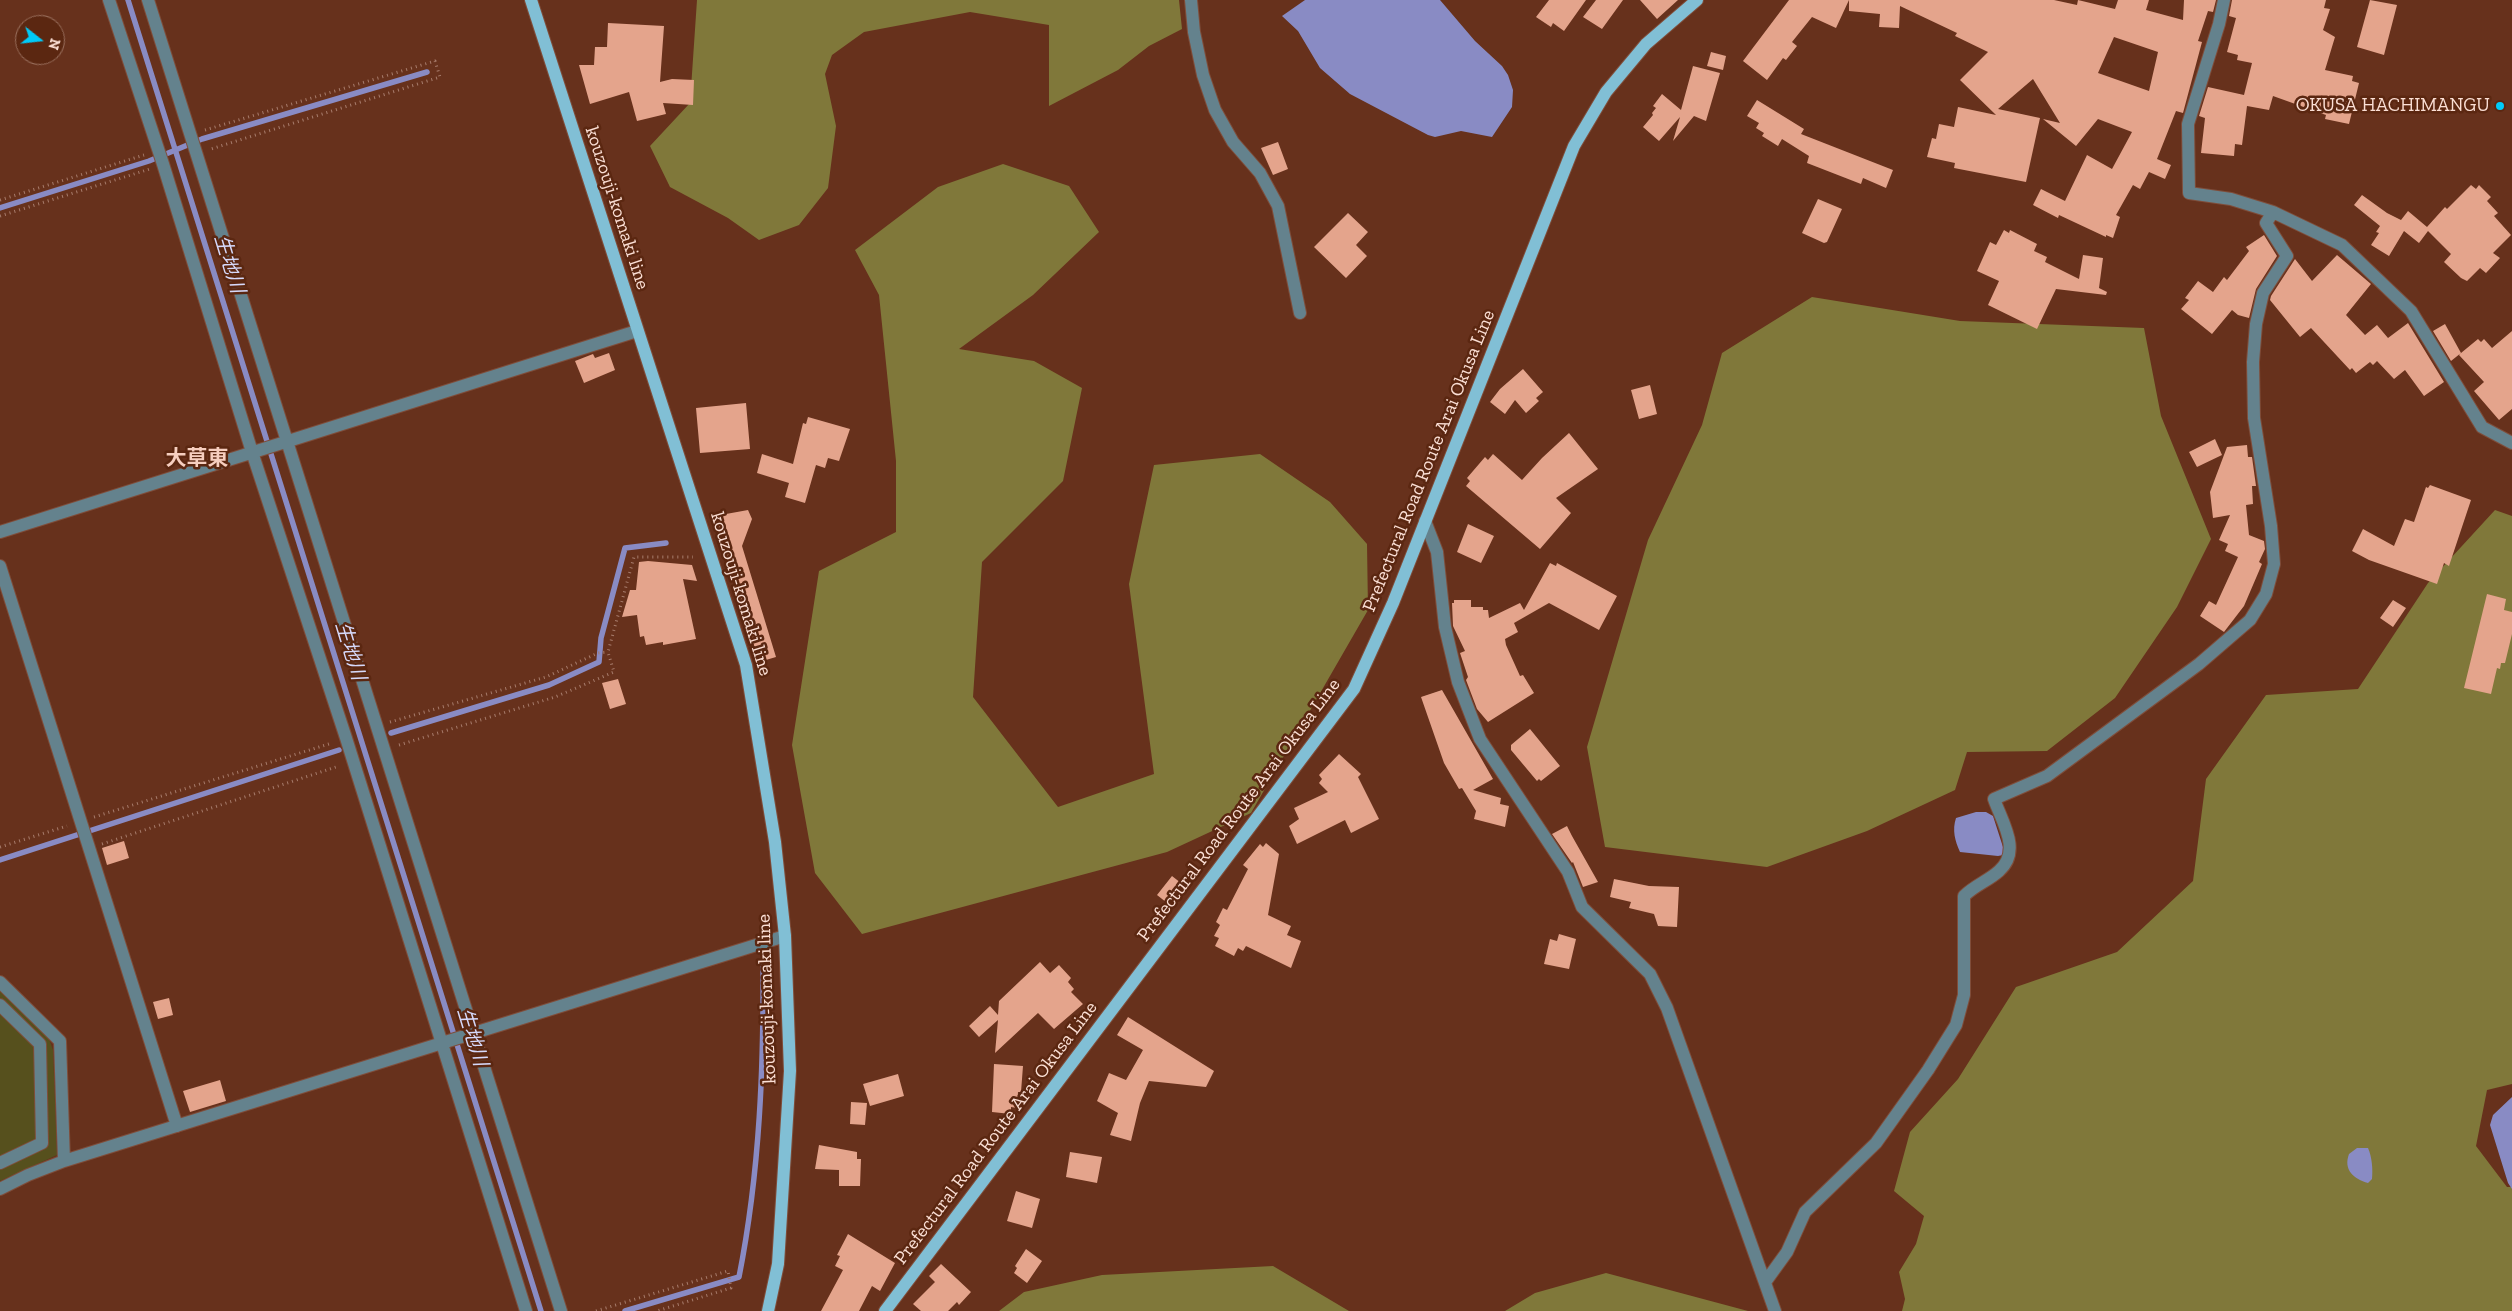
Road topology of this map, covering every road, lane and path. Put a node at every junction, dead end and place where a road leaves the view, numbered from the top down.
1 (109, 0) edge
2 (148, 0) edge
3 (531, 0) edge
4 (1191, 0) edge
5 (1697, 0) edge
6 (2224, 0) edge
7 (190, 134) junction
8 (159, 150) junction
9 (196, 154) junction
10 (163, 164) junction
11 (0, 200) edge
12 (2273, 212) junction
13 (0, 216) edge
14 (1300, 313) dead end
15 (636, 331) junction
16 (287, 441) junction
17 (2512, 444) edge
18 (252, 452) junction
19 (1425, 522) junction
20 (0, 532) edge
21 (693, 557) dead end
22 (0, 566) edge
23 (608, 652) junction
24 (377, 726) junction
25 (346, 738) junction
26 (384, 750) junction
27 (354, 761) junction
28 (80, 822) junction
29 (0, 847) edge
30 (88, 848) junction
31 (785, 936) junction
32 (0, 982) edge
33 (0, 1005) edge
34 (474, 1033) junction
35 (441, 1043) junction
36 (177, 1126) junction
37 (64, 1161) junction
38 (0, 1163) edge
39 (0, 1189) edge
40 (1766, 1281) junction
41 (526, 1311) edge
42 (561, 1311) edge
43 (596, 1311) edge
44 (657, 1311) edge
45 (768, 1311) edge
46 (885, 1311) edge
47 (1776, 1311) edge

1 - 8 street
2 - 7 street
3 - 15 main road, kouzouji-komaki line
4 - 14 street
5 - 19 main road, Prefectural Road Route Arai Okusa Line
6 - 12 street
7 - 9 street
7 - 9 path
8 - 10 street
8 - 11 path
9 - 16 street
10 - 13 path
10 - 18 street
12 - 17 street
12 - 40 street
15 - 16 street
15 - 31 main road, kouzouji-komaki line
16 - 18 street
16 - 24 street
18 - 20 street
18 - 25 street
19 - 40 street
19 - 46 main road, Prefectural Road Route Arai Okusa Line
21 - 23 path
22 - 28 street
23 - 24 path
23 - 26 path
24 - 26 street
25 - 27 street
25 - 28 path
26 - 34 street
27 - 30 path
27 - 35 street
28 - 29 path
28 - 30 street
30 - 36 street
31 - 34 street
31 - 45 main road, kouzouji-komaki line
32 - 37 street
33 - 38 street
34 - 35 street
34 - 42 street
35 - 36 street
35 - 41 street
36 - 37 street
37 - 39 street
40 - 47 street
43 - 44 path

